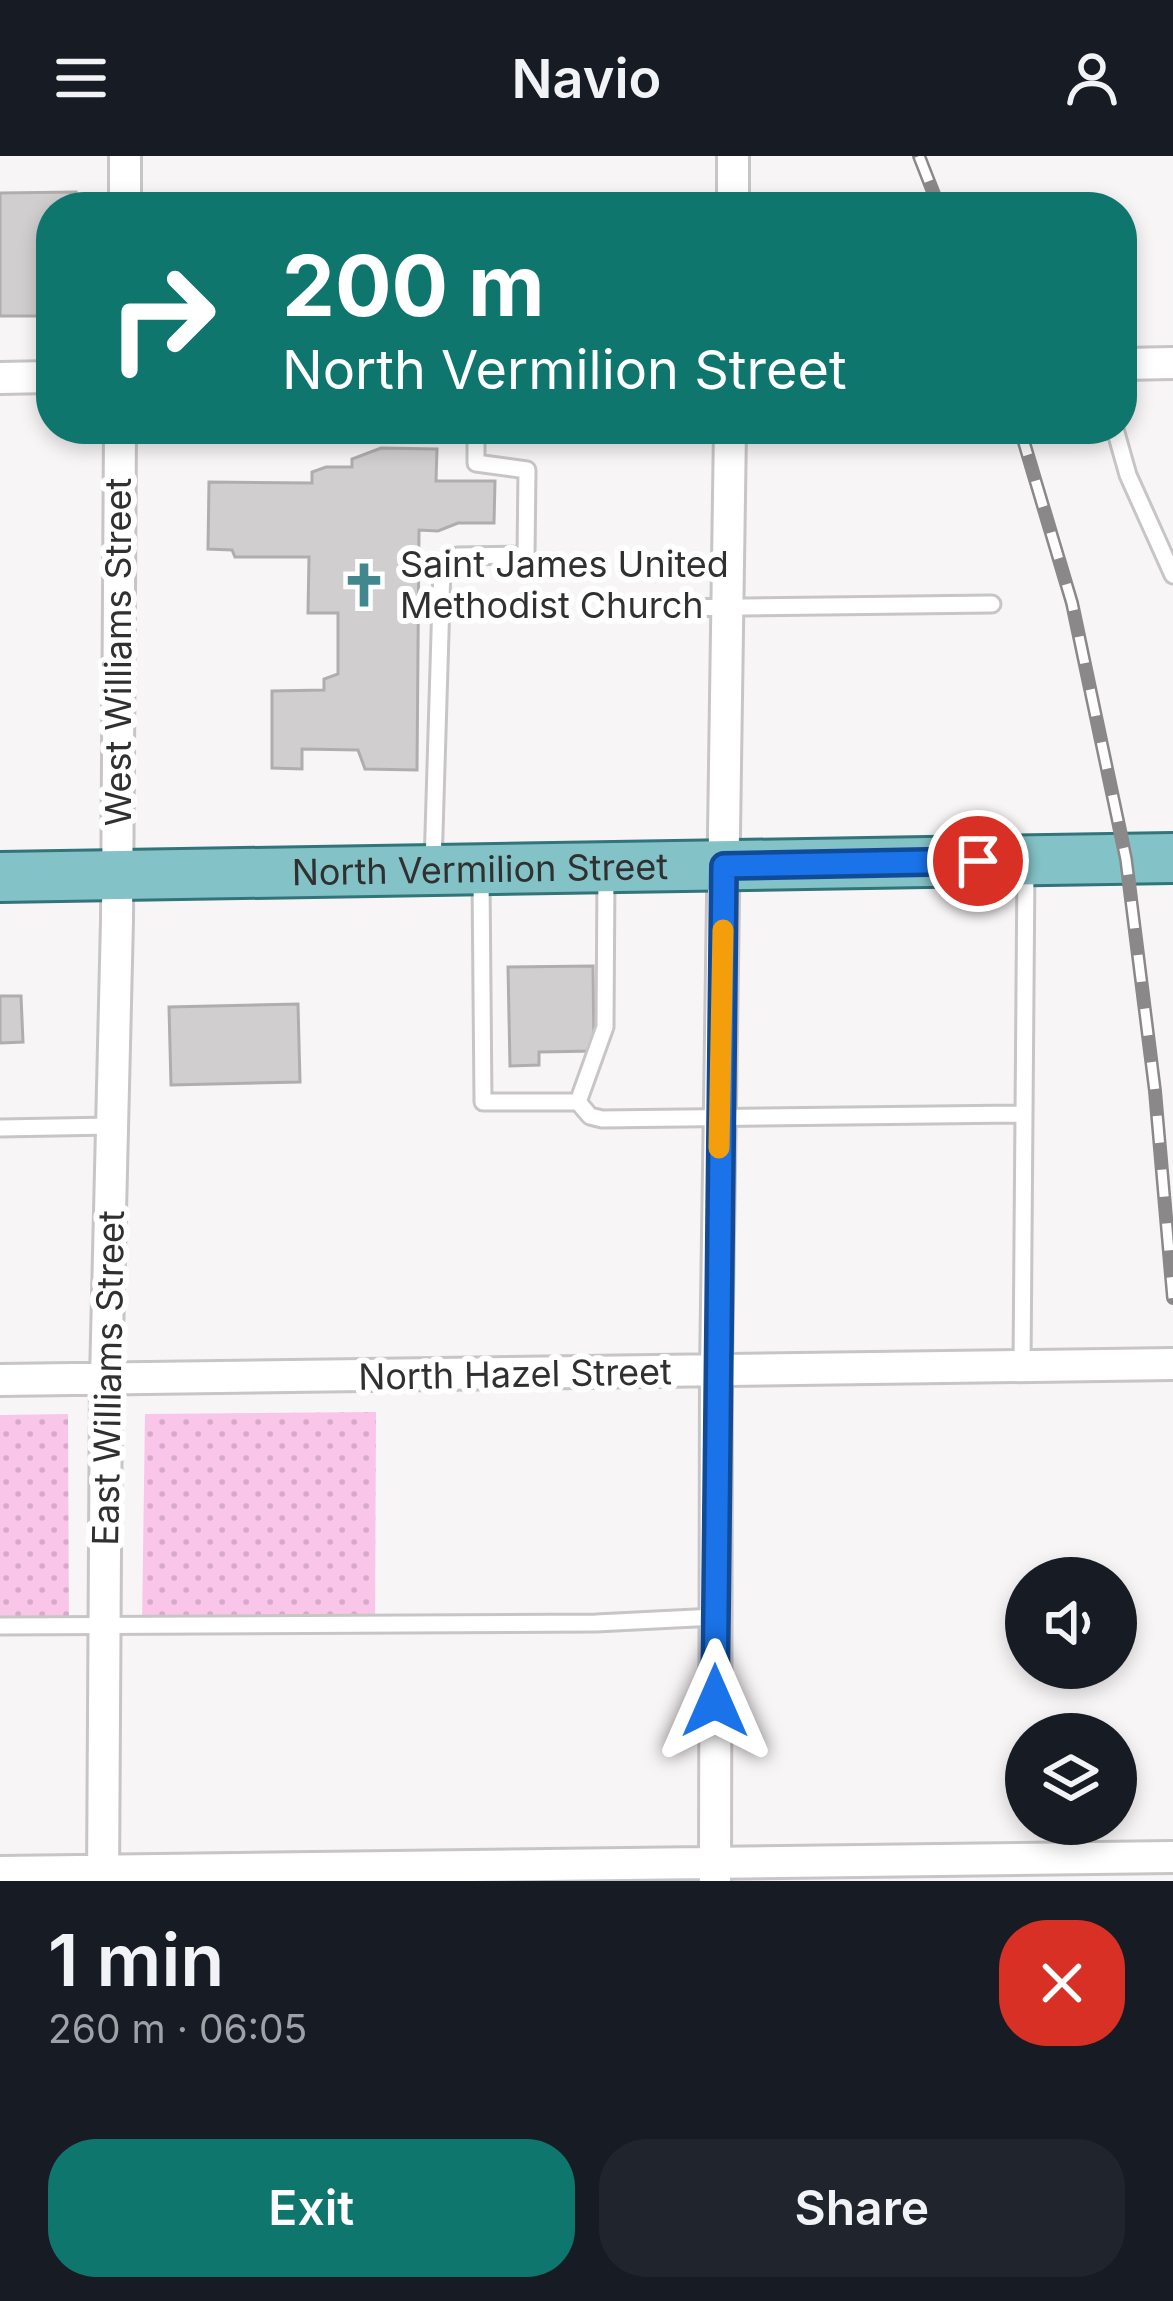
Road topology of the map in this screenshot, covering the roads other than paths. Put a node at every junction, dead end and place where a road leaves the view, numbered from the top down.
1 (125, 156) edge
2 (733, 156) edge
3 (125, 192) edge
4 (733, 192) edge
5 (1173, 363) edge
6 (1137, 364) edge
7 (36, 377) edge
8 (0, 378) edge
9 (120, 444) edge
10 (476, 444) edge
11 (730, 444) edge
12 (1119, 444) edge
13 (1173, 575) edge
14 (992, 604) dead end
15 (670, 608) dead end
16 (727, 608) junction
17 (1173, 858) edge
18 (1026, 860) junction
19 (606, 866) junction
20 (724, 866) junction
21 (433, 869) junction
22 (481, 869) junction
23 (117, 875) junction
24 (0, 877) edge
25 (578, 1102) junction
26 (1024, 1114) junction
27 (719, 1120) junction
28 (112, 1126) junction
29 (0, 1127) edge
30 (1173, 1364) edge
31 (1022, 1366) junction
32 (716, 1371) junction
33 (106, 1379) junction
34 (0, 1380) edge
35 (715, 1617) junction
36 (106, 1623) junction
37 (0, 1626) edge
38 (1173, 1856) edge
39 (715, 1871) edge
40 (0, 1872) edge
41 (103, 1876) edge

1 - 3 street
2 - 4 street
5 - 6 street
7 - 8 street
9 - 23 street, West Williams Street
10 - 21 lane
11 - 16 street
12 - 13 lane
14 - 16 lane
15 - 16 lane
16 - 20 street
17 - 18 main road, North Vermilion Street
18 - 20 main road, North Vermilion Street
18 - 26 lane
19 - 20 main road, North Vermilion Street
19 - 22 main road, North Vermilion Street
19 - 25 lane
20 - 27 street
21 - 22 main road, North Vermilion Street
21 - 23 main road, North Vermilion Street
22 - 25 lane
23 - 24 main road, North Vermilion Street
23 - 28 street, East Williams Street
25 - 27 lane
26 - 27 lane
26 - 31 lane
27 - 32 street
28 - 29 lane
28 - 33 street, East Williams Street
30 - 31 street, North Hazel Street
31 - 32 street, North Hazel Street
32 - 33 street, North Hazel Street
32 - 35 street
33 - 34 street, North Hazel Street
33 - 36 street, East Williams Street
35 - 36 lane
35 - 39 street
36 - 37 lane
36 - 41 street, East Williams Street
38 - 39 street
39 - 41 street
40 - 41 street

